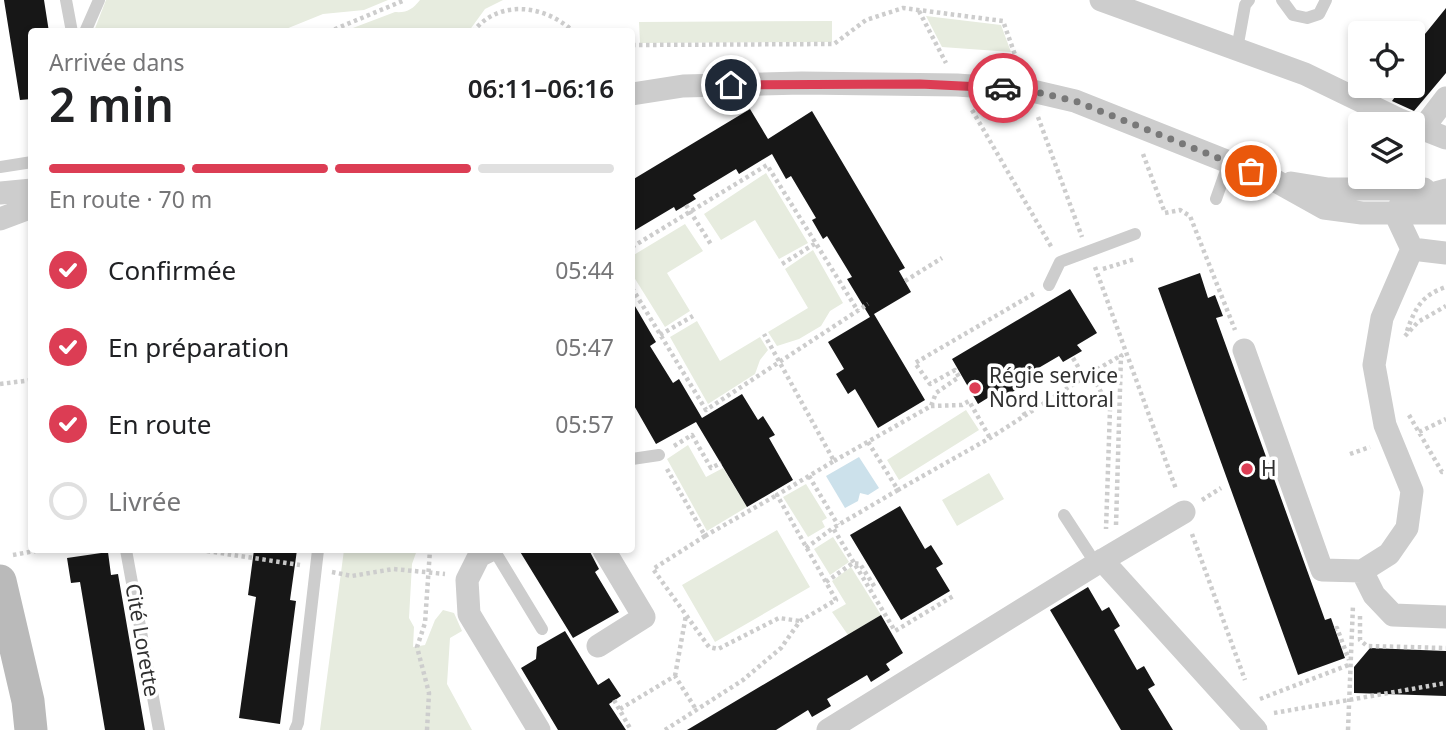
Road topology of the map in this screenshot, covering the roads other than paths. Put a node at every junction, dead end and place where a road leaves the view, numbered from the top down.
1 (66, 0) edge
2 (99, 0) edge
3 (1101, 0) edge
4 (1249, 0) edge
5 (1282, 0) edge
6 (1326, 0) edge
7 (71, 28) edge
8 (87, 28) edge
9 (1237, 49) junction
10 (635, 94) edge
11 (1446, 98) edge
12 (1383, 112) edge
13 (1425, 125) edge
14 (1425, 129) edge
15 (1446, 138) edge
16 (1229, 162) junction
17 (28, 163) edge
18 (0, 167) edge
19 (1274, 180) junction
20 (1446, 189) edge
21 (28, 190) edge
22 (0, 193) edge
23 (1216, 199) dead end
24 (28, 208) edge
25 (1395, 213) junction
26 (1446, 213) edge
27 (0, 219) edge
28 (1135, 234) dead end
29 (1412, 249) junction
30 (1446, 253) edge
31 (1049, 285) road end
32 (1244, 350) road end
33 (659, 455) road end
34 (635, 459) edge
35 (1184, 512) dead end
36 (1064, 515) dead end
37 (127, 553) edge
38 (318, 553) edge
39 (486, 553) edge
40 (494, 553) edge
41 (606, 553) edge
42 (1105, 554) junction
43 (4, 568) edge
44 (1362, 571) junction
45 (1446, 617) edge
46 (542, 629) dead end
47 (598, 646) dead end
48 (1263, 717) edge
49 (30, 730) edge
50 (159, 730) edge
51 (295, 730) edge
52 (539, 730) edge
53 (828, 730) edge

1 - 7 lane
2 - 8 lane
3 - 9 street
4 - 9 lane
5 - 6 lane
9 - 12 street
10 - 16 street
11 - 13 street
14 - 15 street
16 - 19 street
16 - 23 lane
17 - 18 lane
19 - 20 street
19 - 25 street
20 - 25 street
21 - 22 street
24 - 27 street
25 - 26 street
25 - 29 street
28 - 31 lane
29 - 30 street
29 - 44 street
32 - 44 street
33 - 34 lane
35 - 42 street
36 - 42 lane
37 - 50 lane, Cité Lorette
38 - 51 lane
39 - 52 street
40 - 46 lane
41 - 47 street
42 - 48 street
42 - 53 street
43 - 49 street
44 - 45 street

